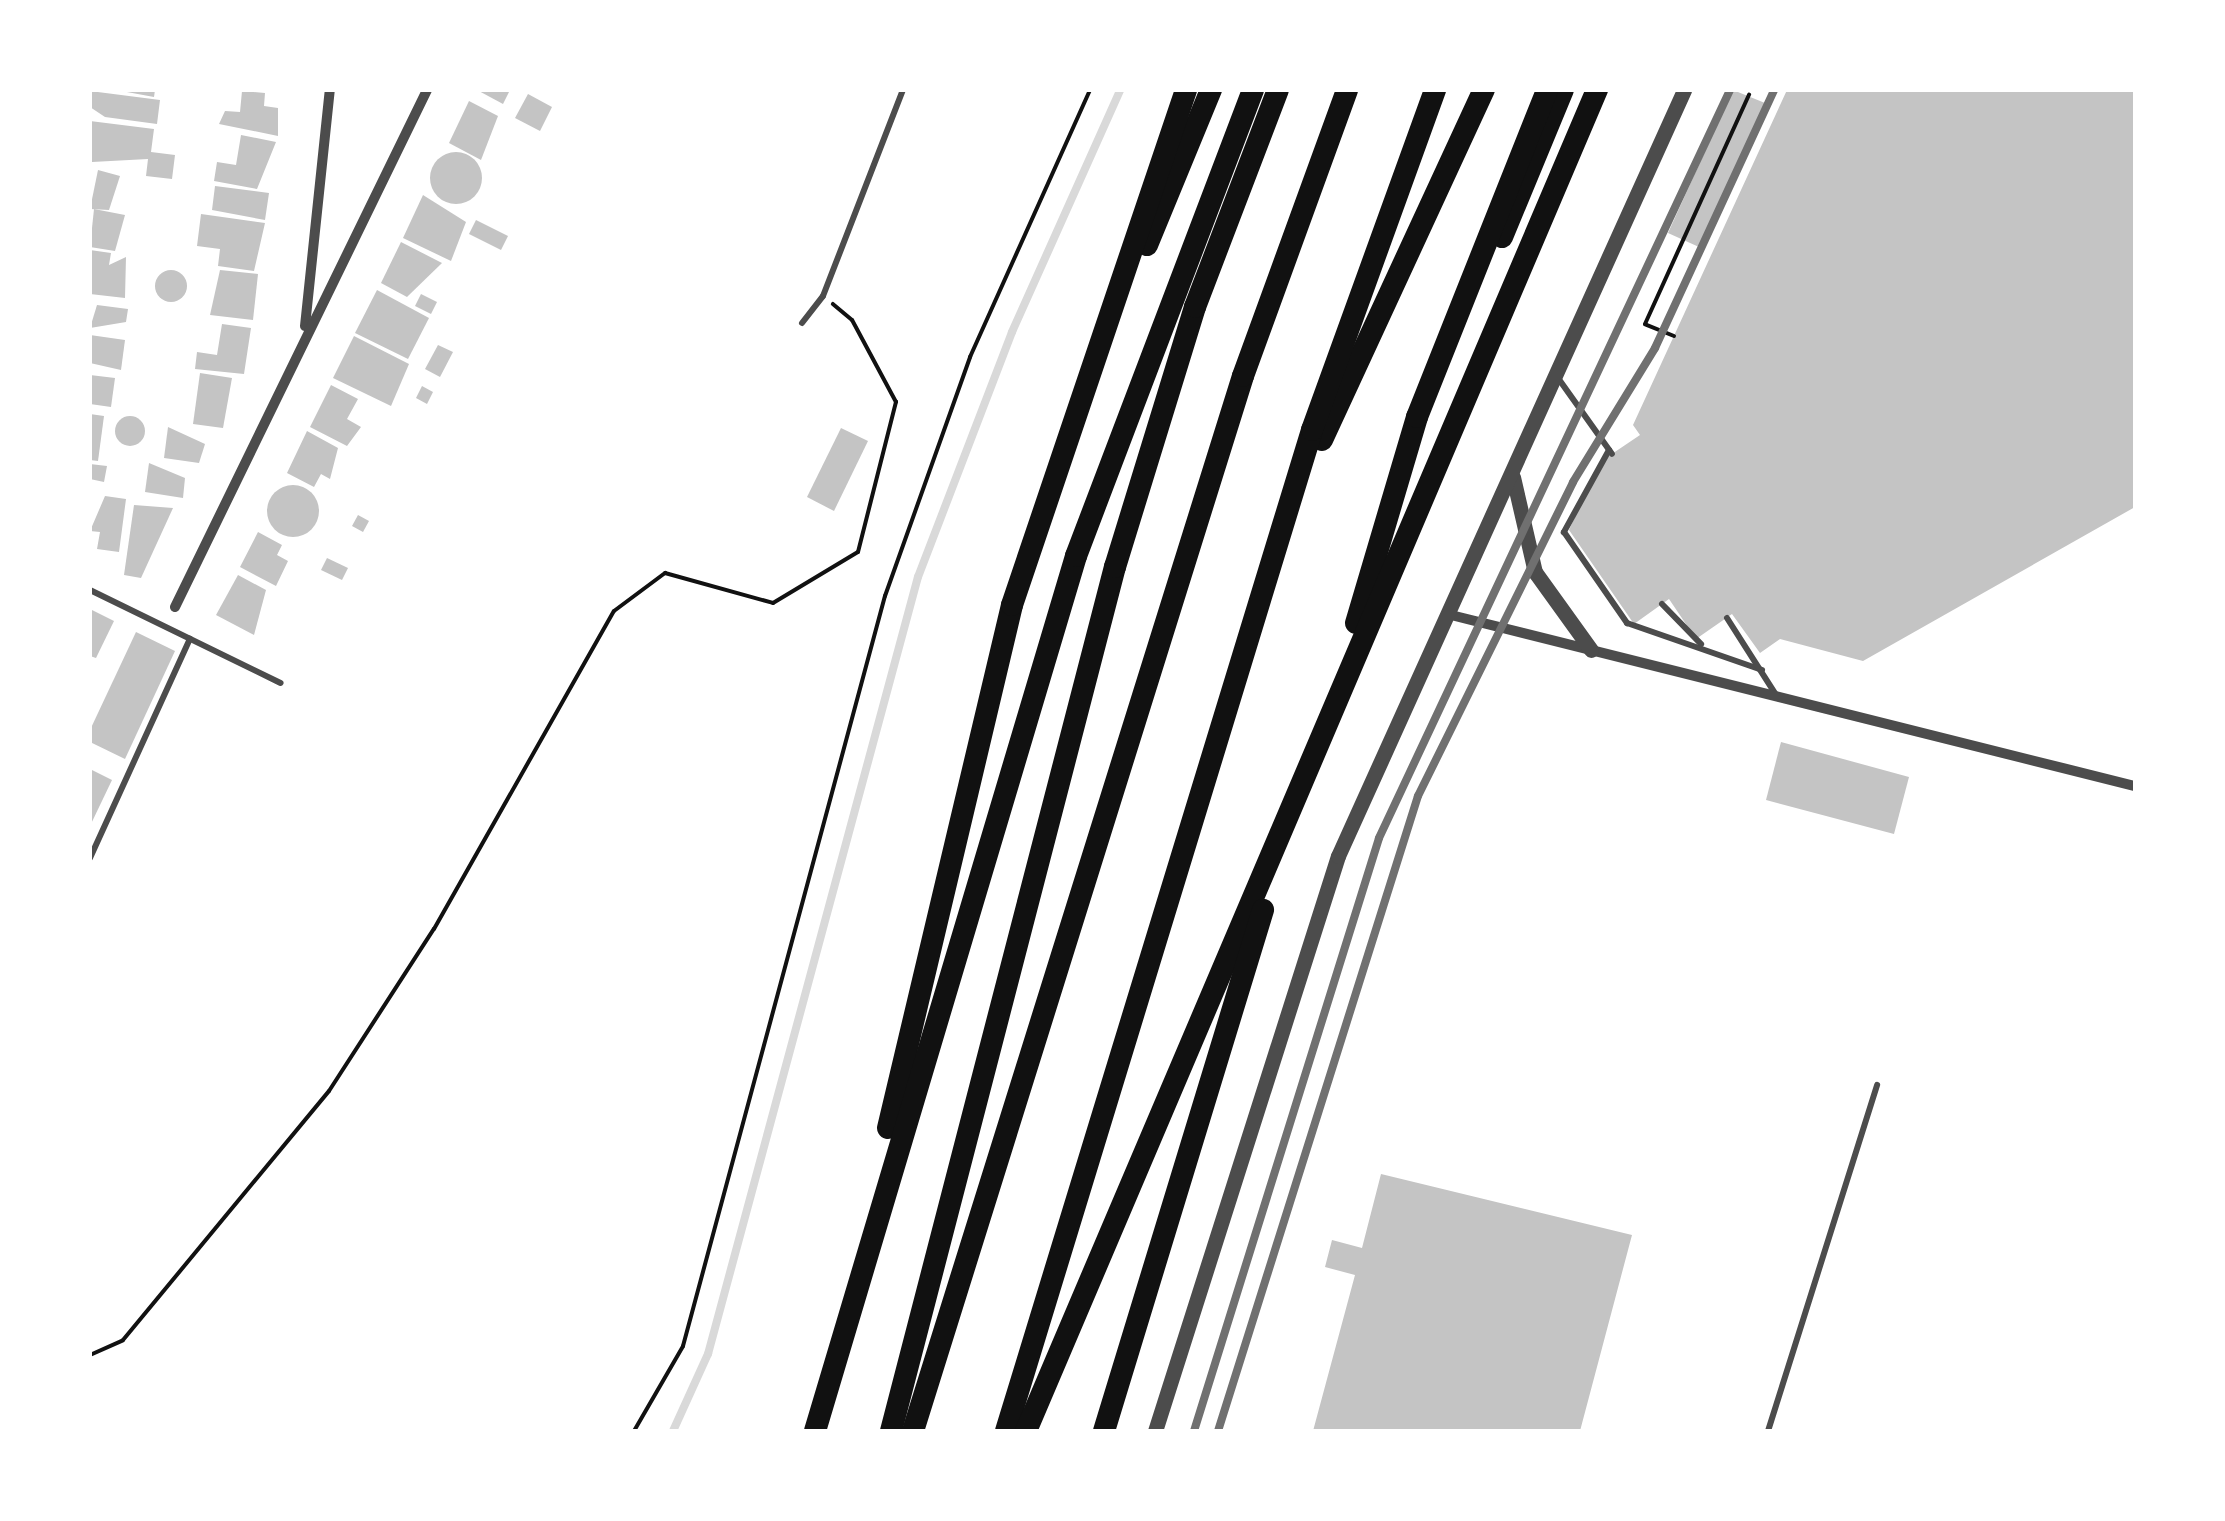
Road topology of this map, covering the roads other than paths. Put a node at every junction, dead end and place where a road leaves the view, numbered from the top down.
1 (330, 90) edge
2 (427, 90) edge
3 (904, 90) edge
4 (1186, 90) edge
5 (1210, 90) edge
6 (1253, 90) edge
7 (1278, 90) edge
8 (1347, 90) edge
9 (1435, 90) edge
10 (1484, 90) edge
11 (1546, 90) edge
12 (1563, 90) edge
13 (1596, 90) edge
14 (1684, 90) edge
15 (802, 323) dead end
16 (305, 332) junction
17 (1557, 376) junction
18 (1513, 477) junction
19 (1048, 489) junction
20 (1284, 520) junction
21 (1383, 538) junction
22 (90, 590) edge
23 (1662, 604) dead end
24 (175, 608) dead end
25 (1452, 615) junction
26 (1726, 618) dead end
27 (190, 639) junction
28 (1706, 648) junction
29 (1591, 650) junction
30 (1762, 670) junction
31 (281, 683) dead end
32 (1779, 699) junction
33 (2135, 786) edge
34 (90, 858) edge
35 (1877, 1085) dead end
36 (839, 1342) junction
37 (815, 1431) edge
38 (890, 1431) edge
39 (914, 1431) edge
40 (1006, 1431) edge
41 (1026, 1431) edge
42 (1104, 1431) edge
43 (1155, 1431) edge
44 (1768, 1431) edge

1 - 16 street
2 - 16 street
3 - 15 lane
4 - 19 highway
5 - 19 highway
6 - 36 highway
7 - 38 highway
8 - 39 highway
9 - 20 highway
10 - 20 highway
11 - 21 highway
12 - 21 highway
13 - 41 highway
14 - 17 street
16 - 24 street
17 - 18 street
17 - 28 lane
18 - 25 street
18 - 29 street
19 - 36 highway
20 - 40 highway
21 - 42 highway
22 - 27 lane
23 - 28 lane
25 - 29 street
25 - 43 street
26 - 30 lane
27 - 31 lane
27 - 34 lane
28 - 30 lane
29 - 32 street
30 - 32 lane
32 - 33 street
35 - 44 lane
36 - 37 highway

